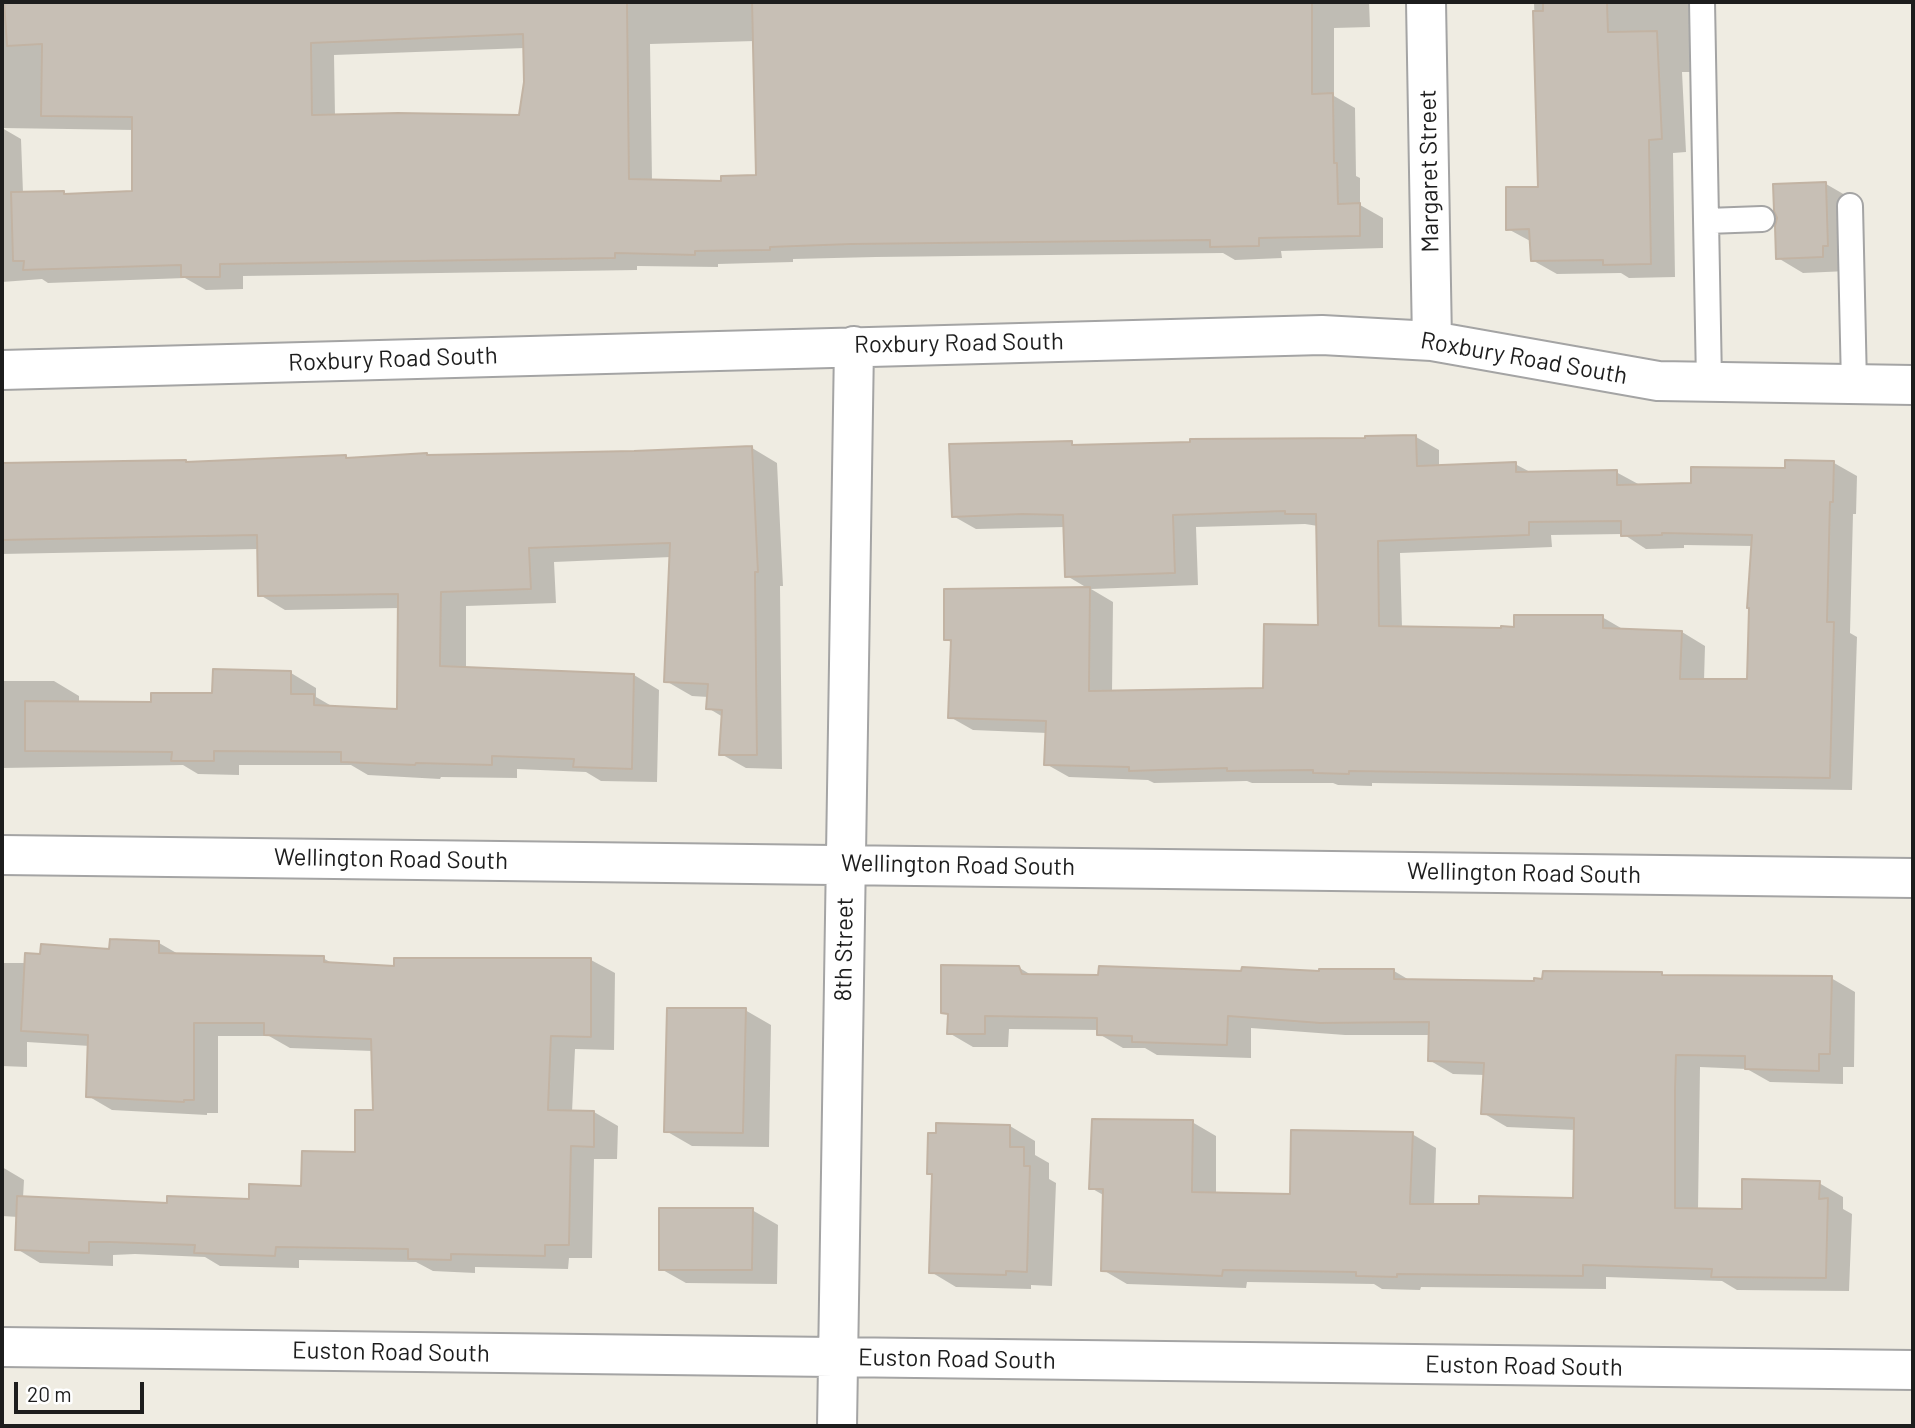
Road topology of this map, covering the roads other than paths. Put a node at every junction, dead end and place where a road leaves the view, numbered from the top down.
1 (1426, 2) edge
2 (1702, 2) edge
3 (1850, 205) dead end
4 (1762, 219) dead end
5 (1707, 220) junction
6 (1432, 341) junction
7 (854, 346) junction
8 (2, 370) edge
9 (1709, 382) junction
10 (1854, 385) junction
11 (1913, 385) edge
12 (2, 855) edge
13 (846, 864) junction
14 (1913, 878) edge
15 (2, 1347) edge
16 (838, 1358) junction
17 (1913, 1370) edge
18 (837, 1426) edge

1 - 6 street, Margaret Street
2 - 5 lane
3 - 10 lane
4 - 5 lane
5 - 9 lane
6 - 7 street, Roxbury Road South
6 - 9 street, Roxbury Road South
7 - 8 street, Roxbury Road South
7 - 13 street, 8th Street
9 - 10 street, Roxbury Road South
10 - 11 street, Roxbury Road South
12 - 13 street, Wellington Road South
13 - 14 street, Wellington Road South
13 - 16 street, 8th Street
15 - 16 street, Euston Road South
16 - 17 street, Euston Road South
16 - 18 street, 8th Street

